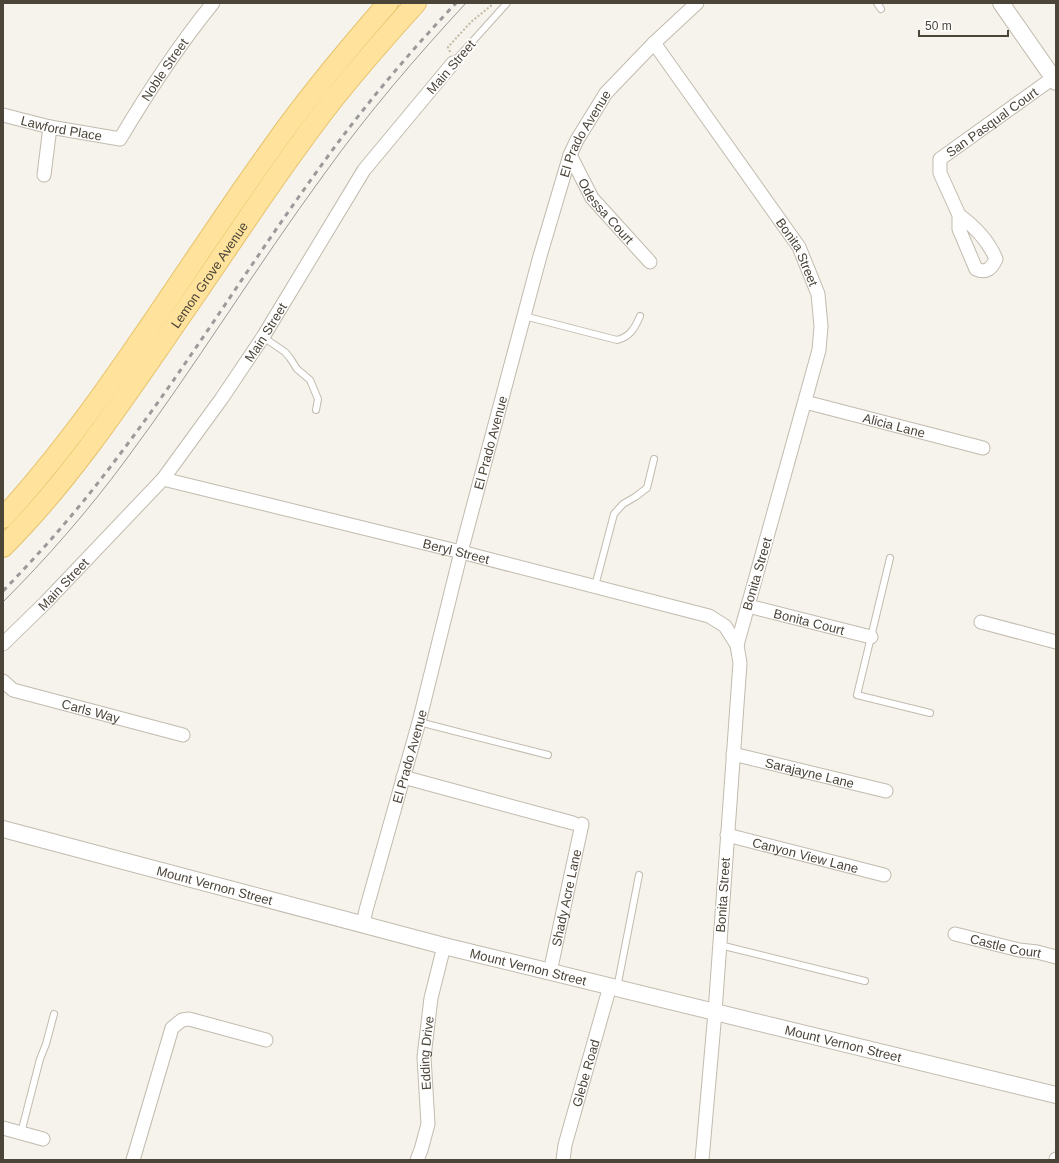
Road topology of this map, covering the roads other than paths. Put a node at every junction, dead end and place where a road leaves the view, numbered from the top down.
1 (213, 3) edge
2 (388, 3) edge
3 (416, 3) edge
4 (507, 3) edge
5 (697, 3) edge
6 (1001, 3) edge
7 (654, 43) junction
8 (453, 63) joint
9 (1055, 80) edge
10 (3, 115) edge
11 (50, 127) junction
12 (120, 139) joint
13 (570, 154) junction
14 (44, 175) dead end
15 (959, 215) dead end
16 (650, 262) dead end
17 (157, 316) junction
18 (524, 316) junction
19 (640, 316) dead end
20 (174, 326) junction
21 (263, 337) junction
22 (805, 402) junction
23 (316, 410) dead end
24 (983, 448) dead end
25 (654, 459) dead end
26 (163, 479) junction
27 (3, 518) edge
28 (3, 547) edge
29 (461, 552) junction
30 (890, 558) dead end
31 (595, 586) junction
32 (748, 606) junction
33 (981, 622) dead end
34 (871, 637) junction
35 (1056, 642) edge
36 (3, 644) edge
37 (738, 645) junction
38 (3, 681) edge
39 (930, 713) dead end
40 (419, 722) junction
41 (183, 735) dead end
42 (733, 754) junction
43 (548, 755) dead end
44 (403, 777) junction
45 (886, 791) dead end
46 (3, 829) edge
47 (727, 835) junction
48 (639, 875) dead end
49 (884, 875) dead end
50 (363, 924) junction
51 (955, 934) dead end
52 (720, 944) junction
53 (444, 946) junction
54 (1056, 957) edge
55 (550, 972) junction
56 (865, 980) dead end
57 (613, 987) junction
58 (715, 1012) junction
59 (54, 1014) dead end
60 (266, 1040) dead end
61 (1056, 1095) edge
62 (3, 1128) edge
63 (21, 1133) junction
64 (43, 1139) dead end
65 (133, 1160) edge
66 (416, 1160) edge
67 (563, 1160) edge
68 (702, 1160) edge

1 - 12 street, Noble Street
2 - 17 main road, Lemon Grove Avenue
3 - 20 main road, Lemon Grove Avenue
4 - 8 lane, Main Street
5 - 7 street, El Prado Avenue
6 - 9 street
7 - 13 street, El Prado Avenue
7 - 22 street, Bonita Street
8 - 21 street, Main Street
9 - 15 street, San Pasqual Court
10 - 11 street, Lawford Place
11 - 12 street, Lawford Place
11 - 14 street
13 - 16 street, Odessa Court
13 - 18 street, El Prado Avenue
17 - 20 main road
17 - 27 main road, Lemon Grove Avenue
18 - 19 lane
18 - 29 street, El Prado Avenue
20 - 28 main road, Lemon Grove Avenue
21 - 23 lane
21 - 26 street, Main Street
22 - 24 street, Alicia Lane
22 - 32 street, Bonita Street
25 - 31 lane
26 - 29 street, Beryl Street
26 - 36 street, Main Street
29 - 31 street, Beryl Street
29 - 40 street, El Prado Avenue
30 - 34 lane
31 - 37 street, Beryl Street
32 - 34 street, Bonita Court
32 - 37 street, Bonita Street
33 - 35 street
34 - 39 lane
37 - 42 street, Bonita Street
38 - 41 street, Carls Way
40 - 43 lane
40 - 44 street, El Prado Avenue
42 - 45 street, Sarajayne Lane
42 - 47 street, Bonita Street
44 - 50 street, El Prado Avenue
44 - 55 street, Shady Acre Lane
46 - 50 street, Mount Vernon Street
47 - 49 street, Canyon View Lane
47 - 52 street, Bonita Street
48 - 57 lane
50 - 53 street, Mount Vernon Street
51 - 54 street, Castle Court
52 - 56 lane
52 - 58 street, Bonita Street
53 - 55 street, Mount Vernon Street
53 - 66 street, Edding Drive
55 - 57 street, Mount Vernon Street
57 - 58 street, Mount Vernon Street
57 - 67 street, Glebe Road
58 - 61 street, Mount Vernon Street
58 - 68 street, Bonita Street
59 - 63 lane
60 - 65 street
62 - 63 street
63 - 64 street

